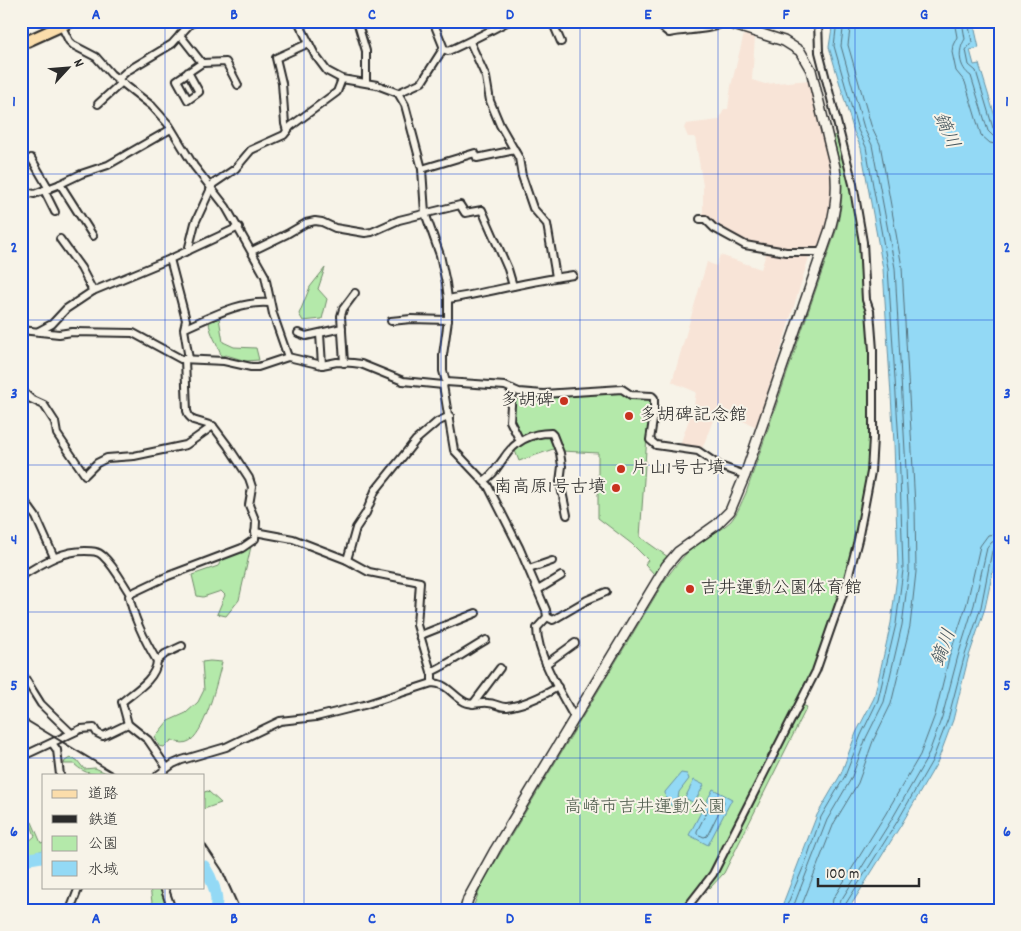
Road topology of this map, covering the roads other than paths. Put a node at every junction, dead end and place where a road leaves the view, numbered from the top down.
1 (72, 21) edge
2 (198, 21) edge
3 (298, 21) edge
4 (357, 21) edge
5 (433, 21) edge
6 (509, 21) edge
7 (552, 21) edge
8 (654, 21) edge
9 (818, 21) edge
10 (187, 22) edge
11 (722, 22) edge
12 (60, 24) edge
13 (180, 35) junction
14 (470, 42) junction
15 (561, 42) dead end
16 (309, 43) junction
17 (21, 44) edge
18 (443, 49) junction
19 (202, 63) junction
20 (188, 72) dead end
21 (342, 79) junction
22 (119, 81) junction
23 (366, 82) junction
24 (238, 85) dead end
25 (398, 93) junction
26 (98, 104) dead end
27 (171, 129) junction
28 (287, 132) junction
29 (515, 150) junction
30 (31, 158) dead end
31 (422, 169) junction
32 (60, 184) junction
33 (210, 187) junction
34 (46, 189) junction
35 (21, 191) edge
36 (55, 212) dead end
37 (425, 213) junction
38 (700, 219) dead end
39 (239, 227) junction
40 (93, 236) dead end
41 (60, 239) dead end
42 (188, 251) junction
43 (252, 251) junction
44 (822, 252) junction
45 (170, 259) junction
46 (573, 275) dead end
47 (556, 277) junction
48 (513, 286) junction
49 (93, 291) junction
50 (356, 293) dead end
51 (448, 299) junction
52 (270, 303) junction
53 (448, 320) junction
54 (391, 321) dead end
55 (185, 328) junction
56 (342, 328) junction
57 (21, 330) edge
58 (39, 331) junction
59 (298, 333) dead end
60 (320, 334) junction
61 (288, 357) junction
62 (187, 359) junction
63 (344, 363) junction
64 (322, 364) junction
65 (445, 384) junction
66 (512, 389) junction
67 (21, 390) edge
68 (450, 416) junction
69 (213, 426) junction
70 (520, 440) junction
71 (745, 475) junction
72 (482, 481) junction
73 (21, 496) edge
74 (567, 515) dead end
75 (256, 532) junction
76 (54, 557) junction
77 (347, 560) junction
78 (552, 560) dead end
79 (529, 569) junction
80 (21, 576) edge
81 (561, 576) dead end
82 (538, 590) junction
83 (606, 592) dead end
84 (130, 594) junction
85 (476, 614) dead end
86 (547, 617) junction
87 (421, 635) junction
88 (486, 640) dead end
89 (574, 643) dead end
90 (182, 646) dead end
91 (157, 661) junction
92 (546, 664) junction
93 (500, 668) dead end
94 (21, 672) edge
95 (431, 672) junction
96 (432, 683) junction
97 (558, 687) junction
98 (473, 704) junction
99 (575, 720) junction
100 (128, 724) junction
101 (71, 733) junction
102 (52, 743) junction
103 (21, 758) edge
104 (167, 768) junction
105 (60, 774) edge
106 (159, 774) edge
107 (79, 888) edge
108 (164, 888) edge
109 (70, 910) edge
110 (172, 910) edge
111 (467, 910) edge
112 (685, 910) edge

1 - 12 main road
2 - 10 street
3 - 16 street
4 - 23 street
5 - 18 street
6 - 14 street
7 - 15 street
8 - 11 street
9 - 112 street
10 - 13 street
11 - 44 street
12 - 17 main road
12 - 22 street
13 - 19 street
13 - 22 street
14 - 18 street
14 - 29 street
16 - 21 street
16 - 28 street
18 - 25 street
19 - 20 street
19 - 24 street
21 - 23 street
21 - 28 street
22 - 26 street
22 - 27 street
23 - 25 street
25 - 31 street
27 - 32 street
27 - 33 street
28 - 33 street
29 - 31 street
29 - 47 street
30 - 34 street
31 - 37 street
32 - 34 street
32 - 40 street
33 - 39 street
33 - 42 street
34 - 35 street
34 - 36 street
37 - 43 street
37 - 48 street
37 - 51 street
38 - 44 street
39 - 42 street
39 - 43 street
41 - 49 street
42 - 45 street
43 - 52 street
44 - 71 street
45 - 49 street
45 - 55 street
46 - 47 street
47 - 48 street
48 - 51 street
49 - 58 street
50 - 56 street
51 - 53 street
52 - 55 street
52 - 61 street
53 - 54 street
53 - 65 street
55 - 62 street
56 - 60 street
56 - 63 street
57 - 58 street
58 - 62 street
59 - 60 street
60 - 64 street
61 - 62 street
61 - 64 street
62 - 69 street
63 - 64 street
63 - 65 street
65 - 66 street
65 - 68 street
66 - 70 street
66 - 71 street
67 - 69 street
68 - 72 street
68 - 77 street
69 - 75 street
70 - 72 street
70 - 74 street
71 - 99 street
72 - 79 street
73 - 76 street
75 - 77 street
75 - 84 street
76 - 80 street
76 - 84 street
77 - 87 street
78 - 79 street
79 - 82 street
81 - 82 street
82 - 86 street
83 - 86 street
84 - 91 street
85 - 87 street
86 - 92 street
87 - 95 street
88 - 95 street
89 - 92 street
90 - 91 street
91 - 100 street
92 - 97 street
93 - 98 street
94 - 101 street
95 - 96 street
96 - 98 street
96 - 104 street
97 - 98 street
97 - 99 street
99 - 111 street
100 - 101 street
100 - 104 street
101 - 102 street
102 - 103 street
102 - 105 street
104 - 106 street
107 - 109 street
108 - 110 street

